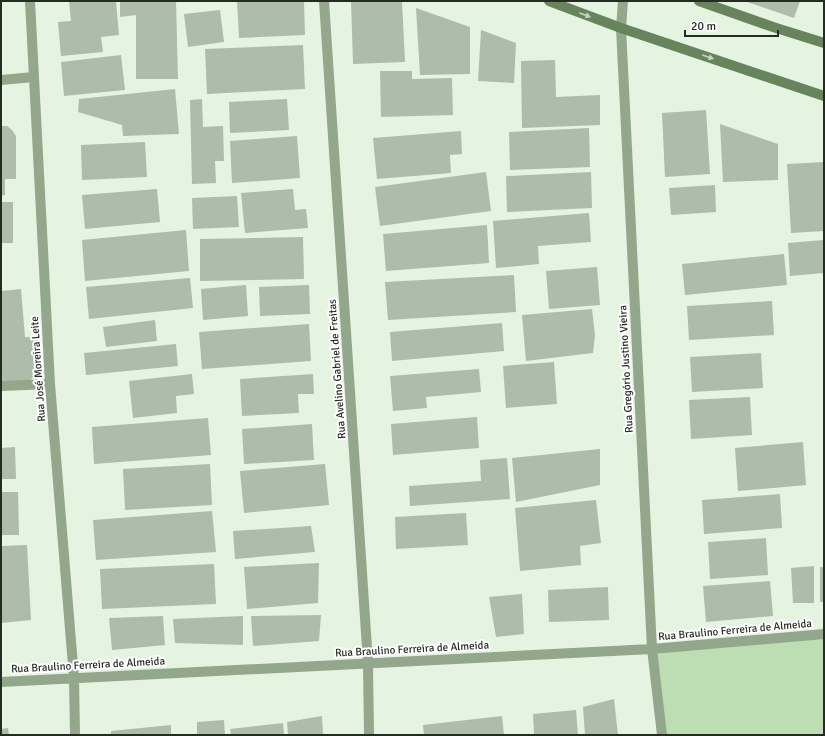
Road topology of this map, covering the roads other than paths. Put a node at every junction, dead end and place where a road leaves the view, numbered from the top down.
1 (30, 1) edge
2 (324, 1) edge
3 (549, 1) edge
4 (623, 1) edge
5 (699, 1) edge
6 (621, 28) junction
7 (824, 43) edge
8 (34, 77) junction
9 (1, 80) edge
10 (824, 96) edge
11 (50, 384) junction
12 (1, 386) edge
13 (824, 634) edge
14 (652, 649) junction
15 (368, 663) junction
16 (74, 678) junction
17 (1, 682) edge
18 (75, 735) edge
19 (369, 735) edge
20 (662, 735) edge

1 - 8 street, Rua José Moreira Leite
2 - 15 street, Rua Avelino Gabriel de Freitas
3 -> 6 main road
4 - 6 street, Rua Gregório Justino Vieira
5 - 7 main road
6 -> 10 main road
6 - 14 street, Rua Gregório Justino Vieira
8 - 9 street
8 - 11 street, Rua José Moreira Leite
11 - 12 street
11 - 16 street, Rua José Moreira Leite
13 - 14 street, Rua Braulino Ferreira de Almeida
14 - 15 street, Rua Braulino Ferreira de Almeida
14 - 20 street, Rua Gregório Justino Vieira
15 - 16 street, Rua Braulino Ferreira de Almeida
15 - 19 street, Rua Avelino Gabriel de Freitas
16 - 17 street, Rua Braulino Ferreira de Almeida
16 - 18 street, Rua José Moreira Leite

